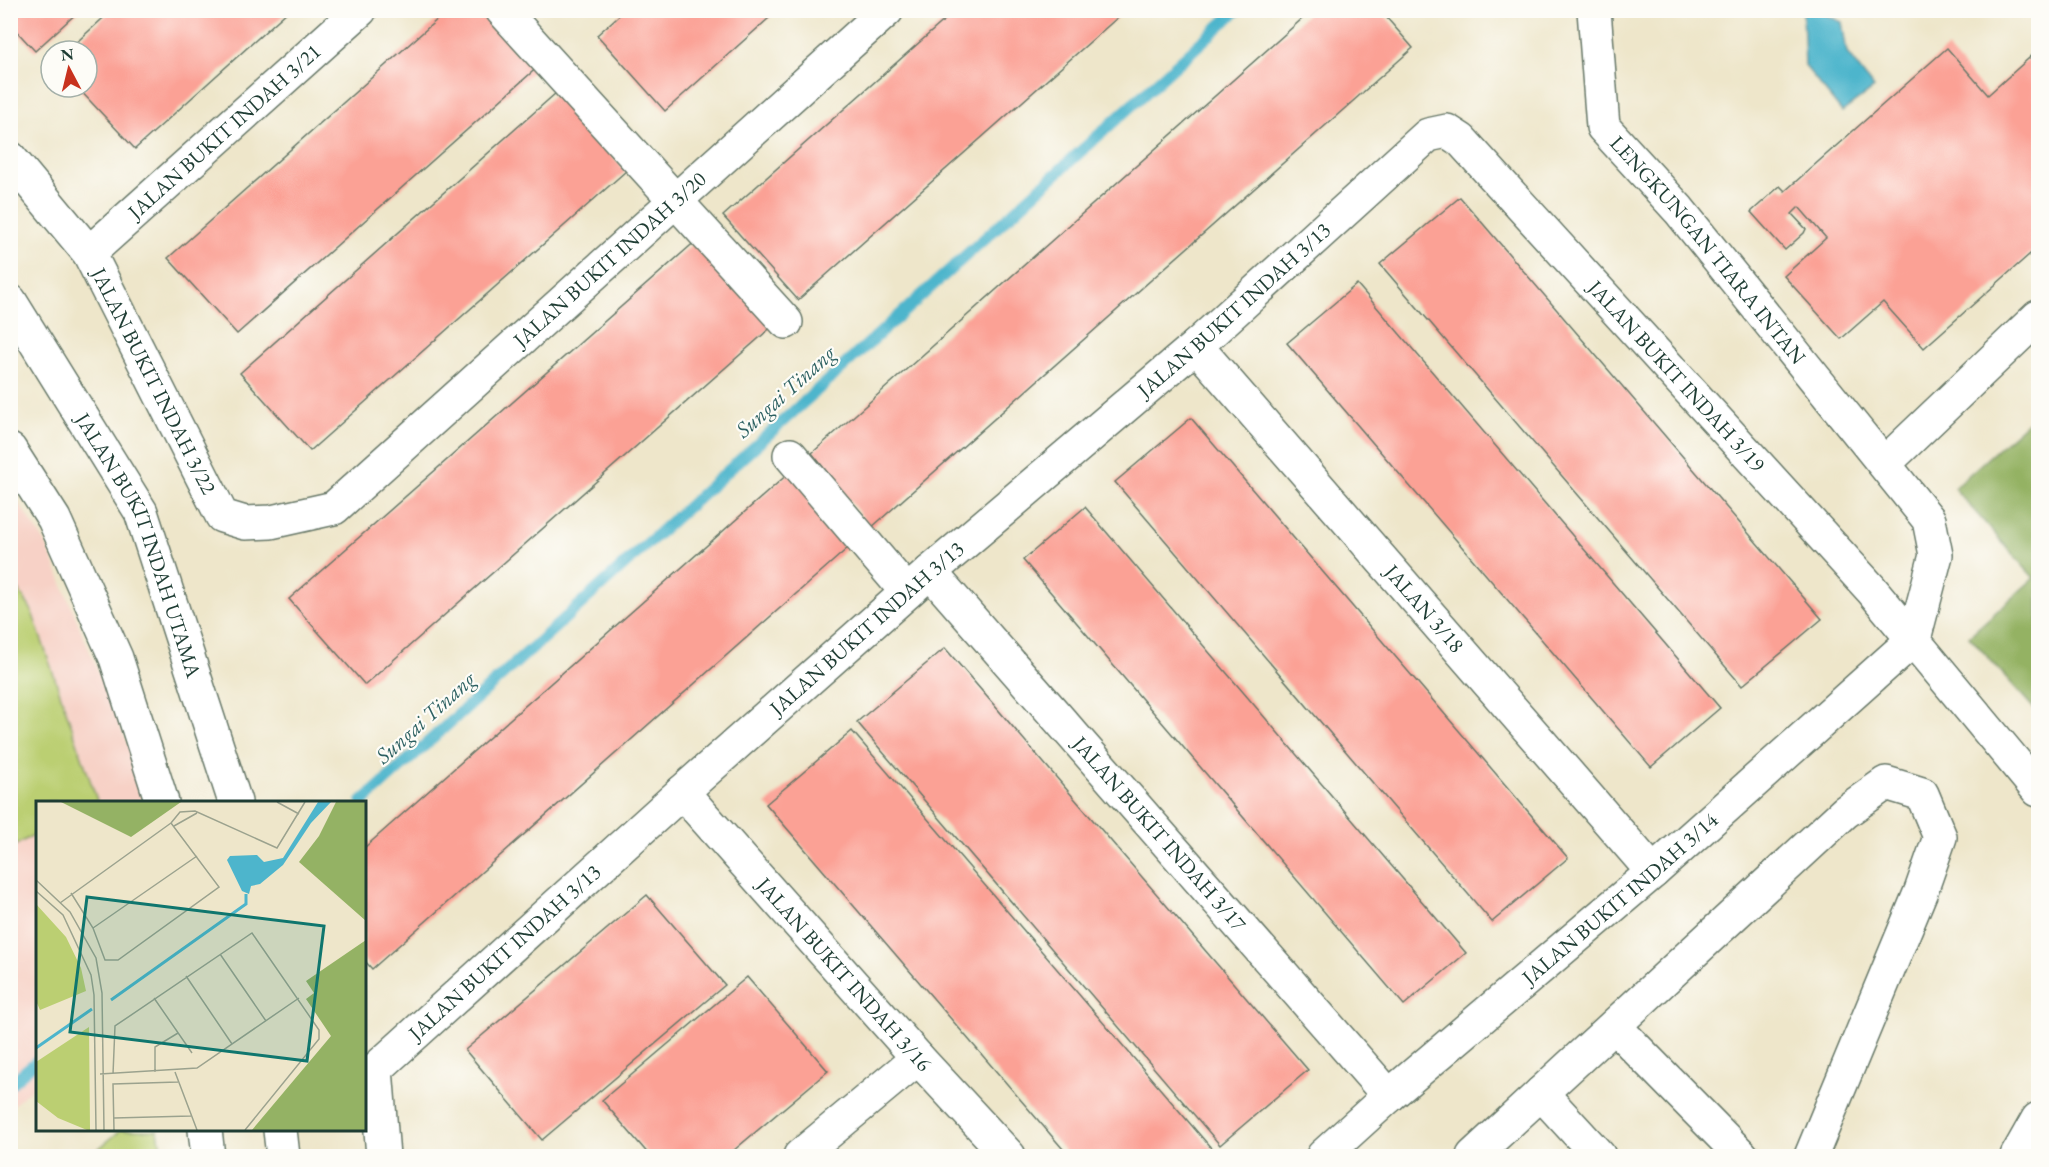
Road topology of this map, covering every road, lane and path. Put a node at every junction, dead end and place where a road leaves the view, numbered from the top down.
1 (360, 10) edge
2 (502, 10) edge
3 (887, 10) edge
4 (1594, 10) edge
5 (1428, 135) joint
6 (10, 158) edge
7 (675, 201) junction
8 (89, 253) junction
9 (10, 301) edge
10 (2038, 317) edge
11 (786, 322) dead end
12 (1196, 346) junction
13 (10, 450) edge
14 (790, 455) dead end
15 (1885, 463) junction
16 (334, 508) joint
17 (918, 582) junction
18 (1914, 639) junction
19 (2038, 790) edge
20 (682, 792) junction
21 (162, 801) edge
22 (235, 801) edge
23 (1653, 872) junction
24 (1614, 1026) junction
25 (918, 1058) junction
26 (1541, 1094) junction
27 (1389, 1096) junction
28 (2038, 1119) edge
29 (205, 1131) edge
30 (280, 1131) edge
31 (208, 1156) edge
32 (283, 1156) edge
33 (383, 1156) edge
34 (800, 1156) edge
35 (1009, 1156) edge
36 (1323, 1156) edge
37 (1473, 1156) edge
38 (1599, 1156) edge
39 (1742, 1156) edge
40 (1811, 1156) edge
41 (2017, 1156) edge

1 - 8 street, JALAN BUKIT INDAH 3/21
2 - 7 street
3 - 7 street, JALAN BUKIT INDAH 3/20
4 - 15 street, LENGKUNGAN TIARA INTAN
5 - 12 street, JALAN BUKIT INDAH 3/13
5 - 18 street, JALAN BUKIT INDAH 3/19
6 - 8 street, JALAN BUKIT INDAH 3/22
7 - 11 street
7 - 16 street, JALAN BUKIT INDAH 3/20
8 - 16 street, JALAN BUKIT INDAH 3/22
9 - 22 street, JALAN BUKIT INDAH UTAMA
10 - 15 street
12 - 17 street, JALAN BUKIT INDAH 3/13
12 - 23 street, JALAN 3/18
13 - 21 street
14 - 17 street, JALAN BUKIT INDAH 3/17
15 - 18 street, LENGKUNGAN TIARA INTAN
17 - 20 street, JALAN BUKIT INDAH 3/13
17 - 27 street, JALAN BUKIT INDAH 3/17
18 - 19 street, JALAN BUKIT INDAH 3/19
18 - 23 street, JALAN BUKIT INDAH 3/14
20 - 25 street, JALAN BUKIT INDAH 3/16
20 - 33 street, JALAN BUKIT INDAH 3/13
23 - 27 street, JALAN BUKIT INDAH 3/14
24 - 26 street
24 - 39 street
24 - 40 street
25 - 34 street
25 - 35 street, JALAN BUKIT INDAH 3/16
26 - 37 street
26 - 38 street
27 - 36 street, JALAN BUKIT INDAH 3/14
28 - 41 street
29 - 31 street
30 - 32 street

